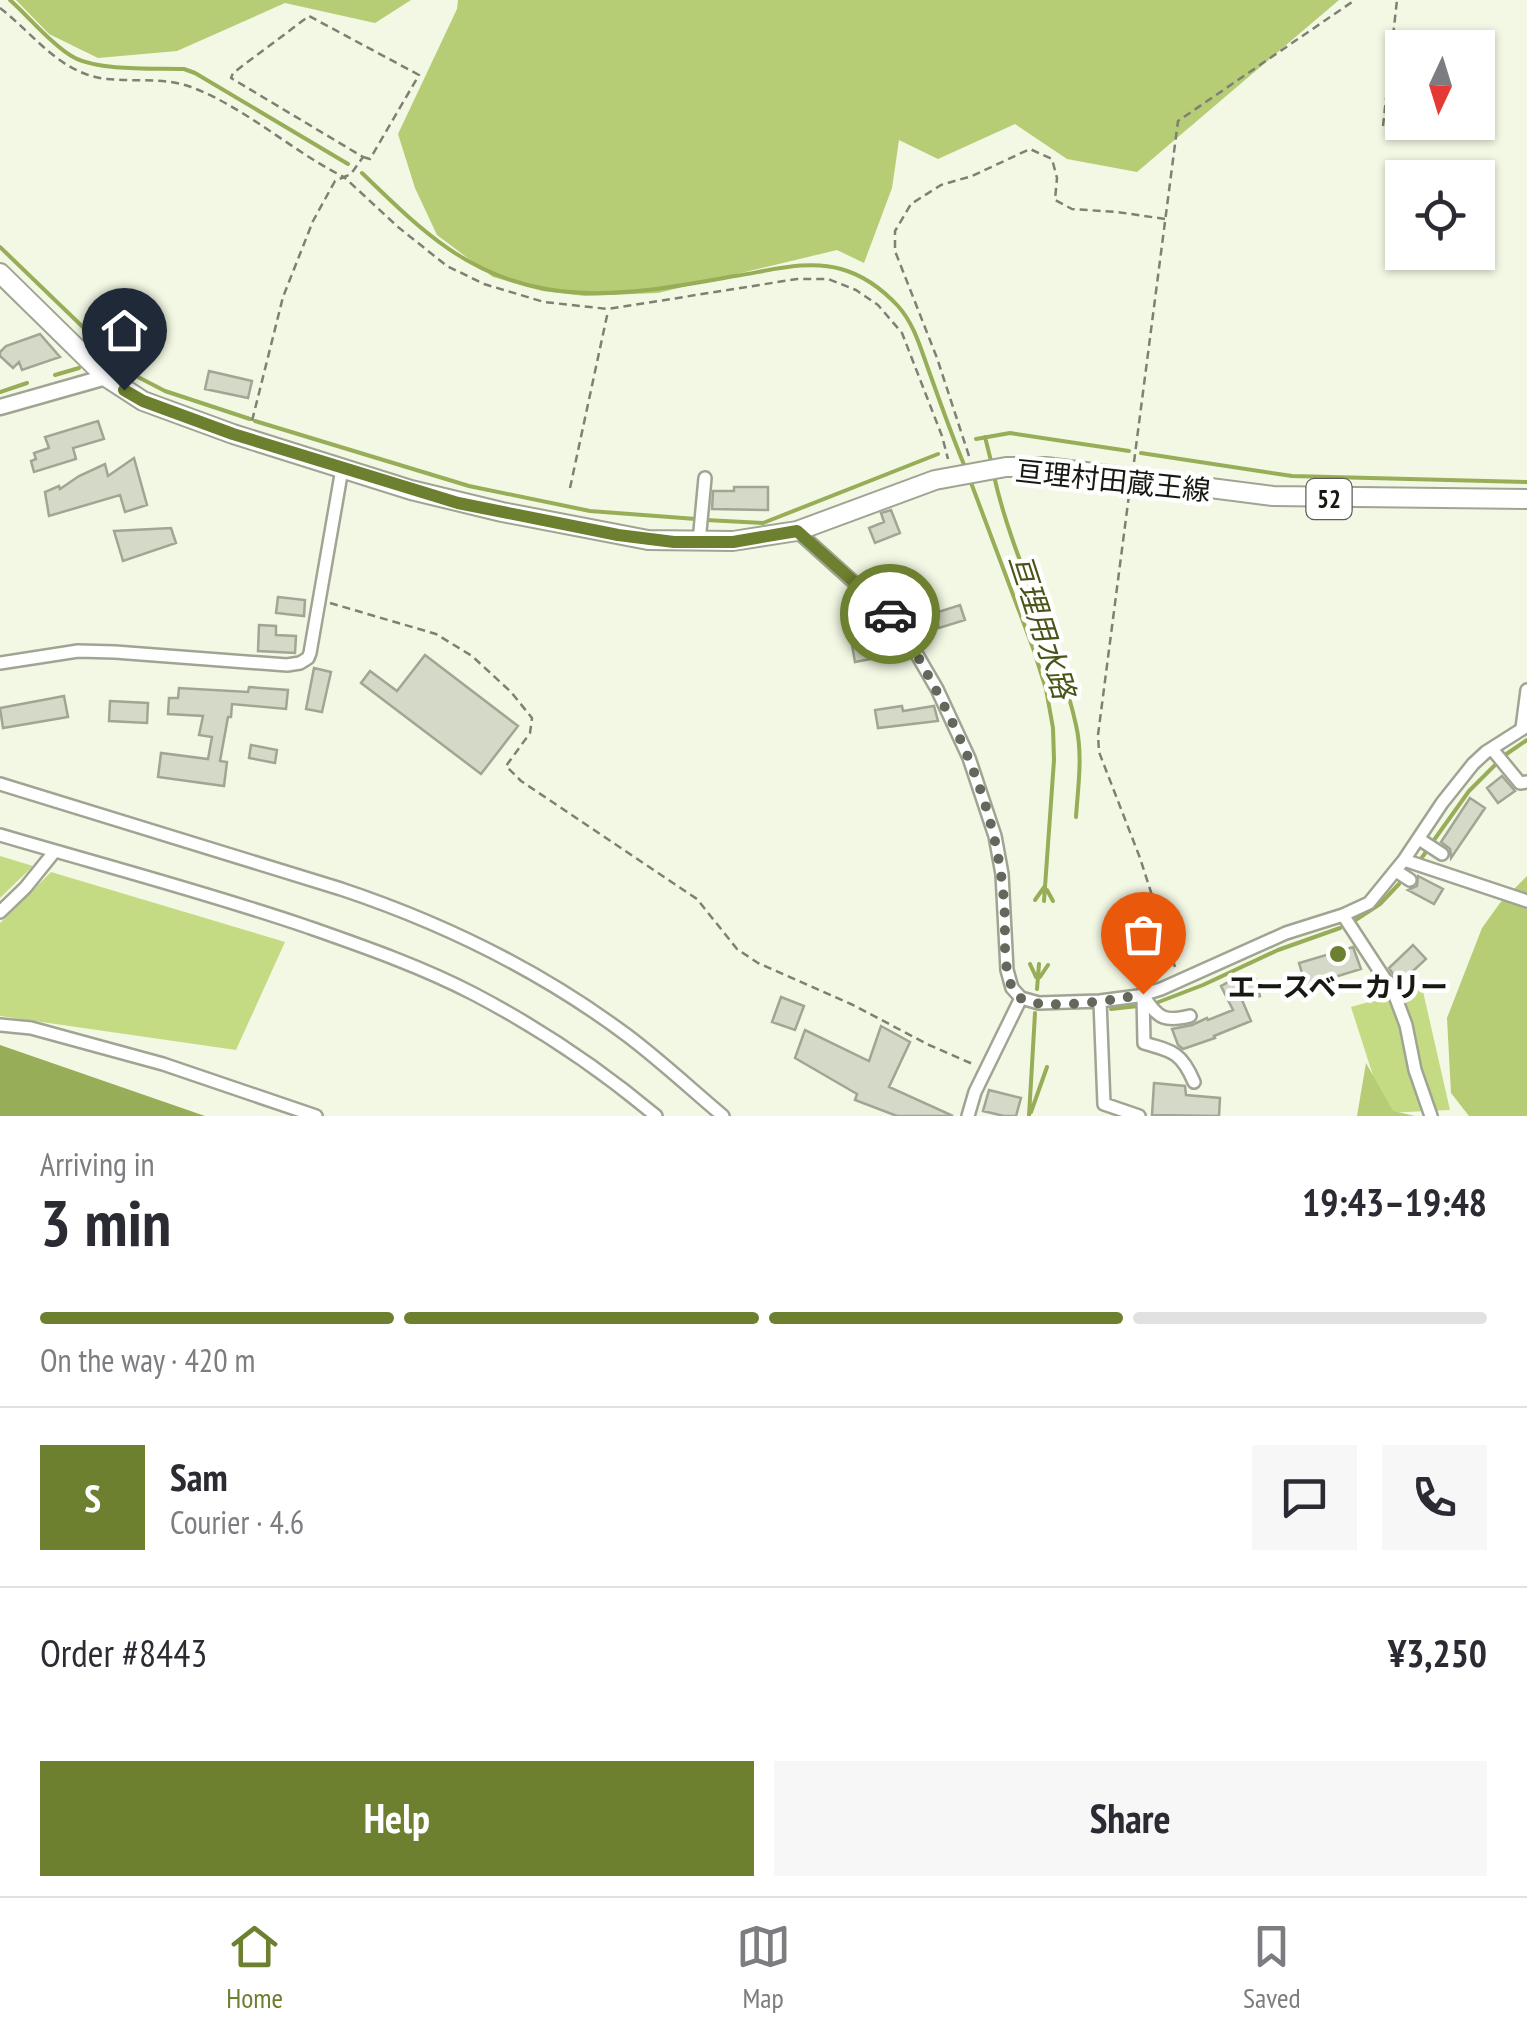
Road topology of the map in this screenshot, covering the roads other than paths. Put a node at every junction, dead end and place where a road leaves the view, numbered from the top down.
1 (0, 273) edge
2 (106, 377) junction
3 (0, 406) edge
4 (342, 469) junction
5 (705, 478) dead end
6 (1527, 499) edge
7 (797, 531) junction
8 (699, 542) junction
9 (0, 662) edge
10 (1527, 690) edge
11 (1526, 727) edge
12 (1492, 748) junction
13 (1527, 782) edge
14 (0, 784) edge
15 (0, 835) edge
16 (1419, 839) junction
17 (55, 851) junction
18 (1442, 854) dead end
19 (1400, 865) junction
20 (1410, 880) dead end
21 (1527, 900) edge
22 (0, 912) edge
23 (1342, 916) junction
24 (1143, 994) junction
25 (1021, 998) junction
26 (1100, 1001) junction
27 (1190, 1016) dead end
28 (0, 1026) edge
29 (1194, 1082) dead end
30 (1104, 1104) junction
31 (316, 1116) edge
32 (656, 1116) edge
33 (722, 1116) edge
34 (968, 1116) edge
35 (1097, 1116) edge
36 (1139, 1116) edge
37 (1431, 1116) edge

1 - 2 main road, 亘理村田蔵王線 / 52
2 - 3 street
2 - 4 main road, 亘理村田蔵王線 / 52
4 - 8 main road, 亘理村田蔵王線 / 52
4 - 9 street
5 - 8 street
6 - 7 main road, 亘理村田蔵王線 / 52
7 - 8 main road, 亘理村田蔵王線 / 52
7 - 25 street
10 - 11 street
11 - 12 street
12 - 13 street
12 - 16 street
14 - 33 street
15 - 17 street
16 - 18 street
16 - 19 street
17 - 22 street
17 - 32 street
19 - 20 street
19 - 21 street
19 - 23 street
23 - 24 street
23 - 37 street
24 - 26 street
24 - 27 street
24 - 29 street
25 - 26 street
25 - 34 street
26 - 30 street
28 - 31 street
30 - 35 street
30 - 36 street

